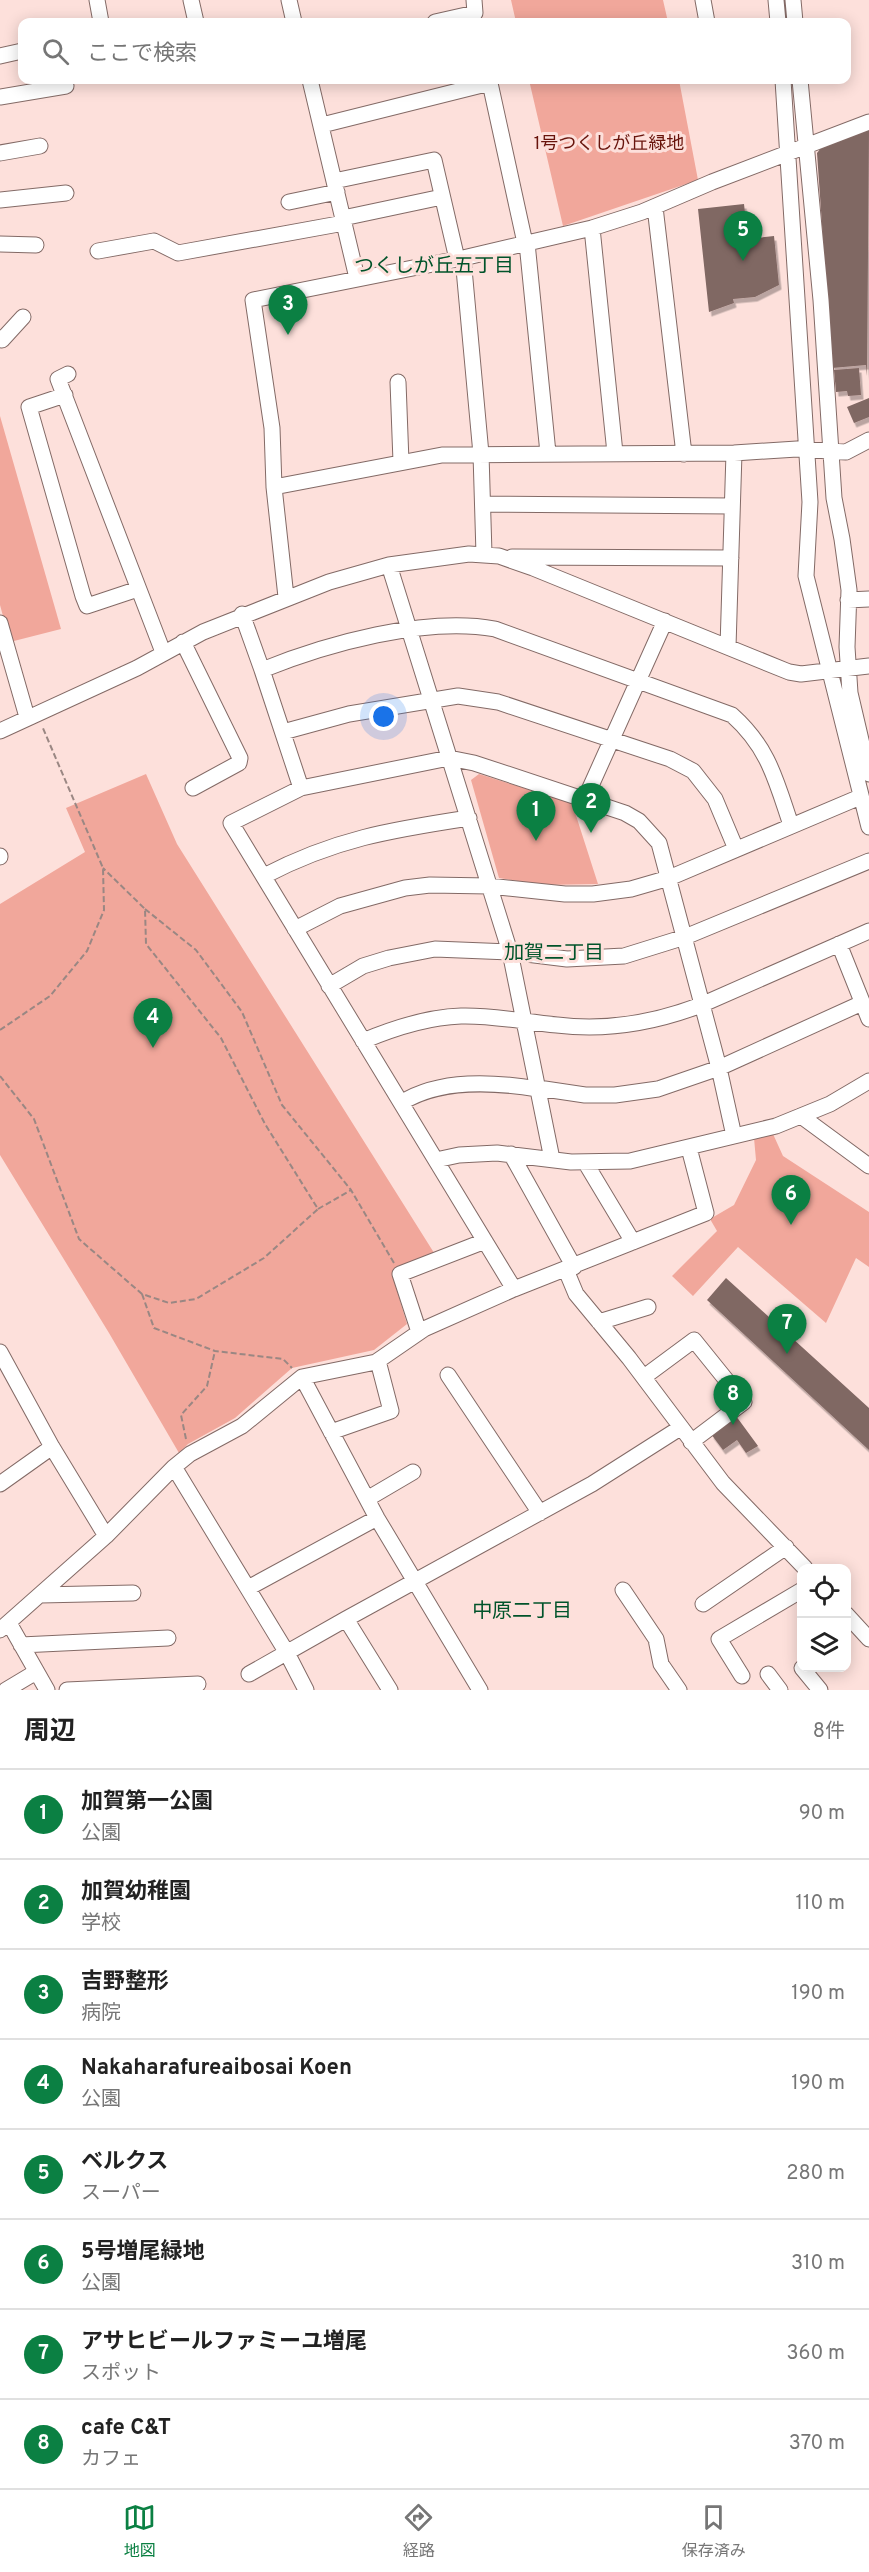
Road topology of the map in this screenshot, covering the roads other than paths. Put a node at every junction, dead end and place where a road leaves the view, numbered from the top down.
1 (97, 0) edge
2 (191, 0) edge
3 (289, 0) edge
4 (474, 0) edge
5 (703, 0) edge
6 (776, 0) edge
7 (793, 0) edge
8 (100, 18) edge
9 (195, 18) edge
10 (293, 18) edge
11 (453, 18) edge
12 (706, 18) edge
13 (778, 18) edge
14 (795, 18) edge
15 (18, 52) edge
16 (0, 56) edge
17 (311, 84) edge
18 (486, 84) edge
19 (490, 84) edge
20 (783, 84) edge
21 (800, 84) edge
22 (66, 86) dead end
23 (0, 97) edge
24 (869, 122) edge
25 (322, 126) junction
26 (40, 146) dead end
27 (806, 147) junction
28 (0, 153) edge
29 (787, 153) junction
30 (336, 187) junction
31 (66, 193) dead end
32 (442, 197) junction
33 (0, 200) edge
34 (289, 202) dead end
35 (655, 207) junction
36 (344, 220) junction
37 (592, 228) junction
38 (526, 243) junction
39 (0, 244) edge
40 (36, 245) dead end
41 (98, 251) dead end
42 (460, 259) junction
43 (357, 278) junction
44 (23, 317) dead end
45 (0, 338) edge
46 (824, 345) junction
47 (799, 348) junction
48 (68, 374) dead end
49 (398, 382) dead end
50 (64, 395) junction
51 (869, 440) edge
52 (806, 450) junction
53 (831, 451) junction
54 (548, 453) junction
55 (615, 453) junction
56 (734, 453) junction
57 (481, 454) junction
58 (684, 454) junction
59 (401, 462) junction
60 (274, 487) junction
61 (483, 504) junction
62 (732, 506) junction
63 (491, 555) junction
64 (731, 558) junction
65 (389, 565) junction
66 (138, 589) junction
67 (286, 597) junction
68 (869, 599) edge
69 (848, 600) junction
70 (242, 614) junction
71 (665, 621) junction
72 (0, 623) edge
73 (410, 630) junction
74 (183, 642) junction
75 (728, 647) junction
76 (163, 652) junction
77 (869, 666) edge
78 (849, 668) junction
79 (262, 670) junction
80 (830, 671) junction
81 (639, 680) junction
82 (432, 699) junction
83 (32, 715) junction
84 (0, 731) edge
85 (283, 732) junction
86 (611, 740) junction
87 (866, 749) edge
88 (449, 758) junction
89 (869, 774) edge
90 (193, 788) dead end
91 (301, 788) junction
92 (860, 797) junction
93 (585, 799) junction
94 (469, 819) junction
95 (791, 825) junction
96 (869, 826) edge
97 (736, 849) junction
98 (869, 861) edge
99 (264, 876) junction
100 (669, 879) junction
101 (489, 886) junction
102 (295, 929) junction
103 (869, 931) edge
104 (685, 937) junction
105 (839, 944) junction
106 (510, 952) junction
107 (329, 986) junction
108 (862, 1003) junction
109 (701, 1005) junction
110 (869, 1019) edge
111 (525, 1022) junction
112 (363, 1041) junction
113 (718, 1068) junction
114 (538, 1088) junction
115 (865, 1089) edge
116 (401, 1103) junction
117 (801, 1116) junction
118 (734, 1136) junction
119 (689, 1148) junction
120 (511, 1154) junction
121 (552, 1159) junction
122 (436, 1160) junction
123 (585, 1162) junction
124 (869, 1166) edge
125 (485, 1241) junction
126 (633, 1242) junction
127 (570, 1268) junction
128 (514, 1289) junction
129 (648, 1307) dead end
130 (598, 1322) junction
131 (419, 1332) junction
132 (0, 1353) edge
133 (378, 1361) junction
134 (448, 1375) dead end
135 (302, 1377) junction
136 (644, 1377) junction
137 (680, 1428) junction
138 (331, 1432) junction
139 (691, 1442) junction
140 (51, 1447) junction
141 (174, 1467) junction
142 (413, 1472) dead end
143 (0, 1484) edge
144 (367, 1499) junction
145 (540, 1513) junction
146 (377, 1518) junction
147 (106, 1536) junction
148 (786, 1547) junction
149 (801, 1564) edge
150 (414, 1581) junction
151 (248, 1588) junction
152 (623, 1590) dead end
153 (797, 1592) edge
154 (133, 1593) dead end
155 (40, 1595) junction
156 (703, 1604) dead end
157 (850, 1618) edge
158 (346, 1619) junction
159 (4, 1627) edge
160 (168, 1638) dead end
161 (869, 1639) edge
162 (21, 1646) junction
163 (287, 1653) junction
164 (36, 1671) junction
165 (805, 1672) edge
166 (249, 1674) dead end
167 (768, 1674) dead end
168 (742, 1676) dead end
169 (198, 1684) dead end
170 (6, 1690) edge
171 (46, 1690) edge
172 (67, 1690) edge
173 (306, 1690) edge
174 (390, 1690) edge
175 (480, 1690) edge
176 (679, 1690) edge
177 (780, 1690) edge
178 (820, 1690) edge

1 - 8 street
2 - 9 street
3 - 10 street
4 - 11 street
5 - 12 street
6 - 13 street
7 - 14 street
15 - 16 street
17 - 25 street
18 - 25 street
19 - 38 street
20 - 29 street
21 - 27 street
22 - 23 street
24 - 27 street
25 - 30 street
26 - 28 street
27 - 29 street
27 - 46 street
29 - 35 street
29 - 47 street
30 - 32 street
30 - 34 street
30 - 36 street
31 - 33 street
32 - 36 street
32 - 42 street
35 - 37 street
35 - 58 street
36 - 41 street
36 - 43 street
37 - 38 street
37 - 55 street
38 - 42 street
38 - 54 street
39 - 40 street
42 - 43 street
42 - 57 street
43 - 60 street
44 - 45 street
46 - 47 street
46 - 53 street
47 - 52 street
48 - 50 street
49 - 59 street
50 - 66 street
50 - 66 street
51 - 53 street
52 - 53 street
52 - 56 street
52 - 80 street
53 - 69 street
54 - 55 street
54 - 57 street
55 - 58 street
56 - 58 street
56 - 62 street
57 - 59 street
57 - 61 street
59 - 60 street
60 - 67 street
61 - 62 street
61 - 63 street
62 - 64 street
63 - 64 street
63 - 65 street
63 - 71 street
64 - 75 street
65 - 67 street
65 - 73 street
66 - 76 street
67 - 70 street
68 - 69 street
69 - 78 street
70 - 74 street
70 - 79 street
71 - 75 street
71 - 81 street
72 - 83 street
73 - 79 street
73 - 81 street
73 - 82 street
74 - 76 street
74 - 90 street
75 - 80 street
76 - 83 street
77 - 78 street
78 - 80 street
78 - 87 street
79 - 85 street
80 - 92 street
81 - 86 street
81 - 95 street
82 - 85 street
82 - 86 street
82 - 88 street
83 - 84 street
85 - 91 street
86 - 93 street
86 - 97 street
87 - 89 street
88 - 91 street
88 - 93 street
88 - 94 street
91 - 99 street
92 - 95 street
92 - 96 street
93 - 100 street
94 - 99 street
94 - 101 street
95 - 97 street
97 - 100 street
98 - 104 street
99 - 102 street
100 - 101 street
100 - 104 street
101 - 102 street
101 - 106 street
102 - 107 street
103 - 105 street
104 - 106 street
104 - 109 street
105 - 108 street
105 - 109 street
106 - 107 street
106 - 111 street
107 - 112 street
108 - 110 street
108 - 113 street
109 - 111 street
109 - 113 street
111 - 112 street
111 - 114 street
112 - 116 street
113 - 114 street
113 - 118 street
114 - 116 street
114 - 121 street
115 - 117 street
116 - 122 street
117 - 118 street
117 - 124 street
118 - 119 street
119 - 123 street
119 - 126 street
120 - 121 street
120 - 122 street
120 - 127 street
121 - 123 street
122 - 125 street
123 - 126 street
125 - 128 street
125 - 131 street
126 - 127 street
127 - 128 street
127 - 130 street
128 - 131 street
129 - 130 street
130 - 136 street
131 - 133 street
132 - 140 street
133 - 135 street
133 - 138 street
134 - 145 street
135 - 138 street
135 - 141 street
136 - 137 street
136 - 139 street
137 - 139 street
137 - 145 street
138 - 144 street
139 - 148 street
140 - 143 street
140 - 147 street
141 - 147 street
141 - 151 street
142 - 144 street
144 - 146 street
145 - 150 street
146 - 150 street
146 - 151 street
147 - 155 street
148 - 149 street
148 - 156 street
150 - 158 street
150 - 175 street
151 - 163 street
152 - 176 street
153 - 168 street
154 - 155 street
155 - 159 street
157 - 161 street
158 - 163 street
158 - 174 street
159 - 162 street
160 - 162 street
162 - 164 street
163 - 166 street
163 - 173 street
164 - 170 street
164 - 171 street
165 - 178 street
167 - 177 street
169 - 172 street

